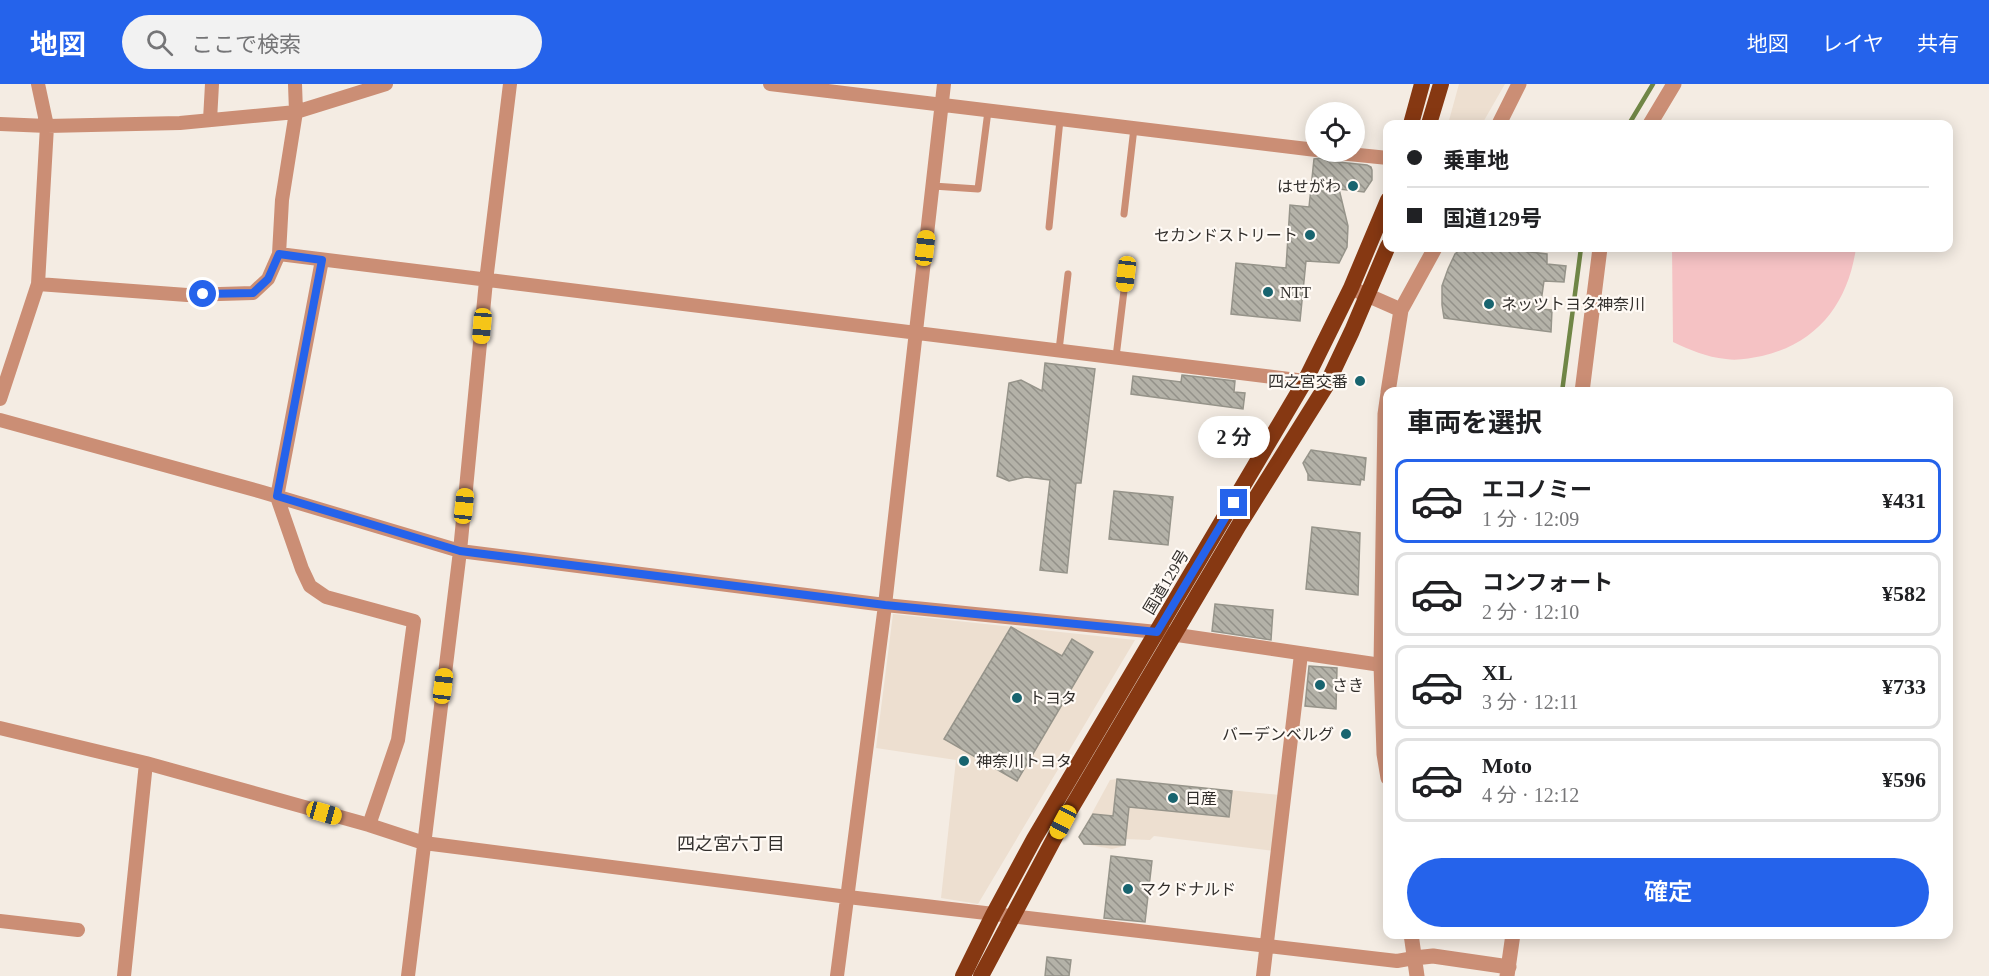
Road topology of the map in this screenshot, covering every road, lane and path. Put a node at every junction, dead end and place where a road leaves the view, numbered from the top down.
1 (38, 84) edge
2 (212, 84) edge
3 (295, 84) edge
4 (386, 84) edge
5 (510, 84) edge
6 (770, 84) edge
7 (944, 84) edge
8 (1422, 84) edge
9 (1441, 84) edge
10 (1519, 84) edge
11 (1674, 84) edge
12 (835, 88) edge
13 (942, 105) junction
14 (988, 111) junction
15 (296, 112) junction
16 (210, 120) junction
17 (1060, 120) junction
18 (1412, 120) edge
19 (1430, 120) edge
20 (1501, 120) edge
21 (1652, 120) edge
22 (0, 124) edge
23 (47, 126) junction
24 (1134, 128) junction
25 (1305, 149) edge
26 (1365, 156) edge
27 (1383, 158) edge
28 (933, 186) junction
29 (1383, 212) edge
30 (1124, 214) dead end
31 (1048, 227) dead end
32 (1385, 252) edge
33 (1433, 252) edge
34 (1600, 252) edge
35 (279, 254) junction
36 (322, 260) junction
37 (1068, 274) dead end
38 (1126, 274) dead end
39 (486, 281) junction
40 (38, 284) junction
41 (1351, 288) junction
42 (1367, 295) junction
43 (1401, 310) junction
44 (915, 332) junction
45 (1059, 350) junction
46 (1116, 357) junction
47 (1305, 381) junction
48 (1389, 387) edge
49 (1583, 387) edge
50 (0, 399) edge
51 (0, 420) edge
52 (277, 496) junction
53 (1383, 540) edge
54 (460, 551) junction
55 (885, 605) junction
56 (1157, 632) junction
57 (1174, 635) junction
58 (1301, 654) junction
59 (1381, 665) junction
60 (1383, 724) edge
61 (0, 728) edge
62 (146, 763) junction
63 (369, 825) junction
64 (424, 843) junction
65 (848, 897) junction
66 (993, 915) junction
67 (1012, 916) junction
68 (0, 921) edge
69 (78, 930) dead end
70 (1412, 939) edge
71 (1512, 939) edge
72 (1267, 946) junction
73 (1414, 958) junction
74 (1508, 971) edge
75 (124, 976) edge
76 (408, 976) edge
77 (837, 976) edge
78 (963, 976) edge
79 (981, 976) edge
80 (1263, 976) edge
81 (1417, 976) edge

1 - 23 street
2 - 16 street
3 - 15 street
4 - 15 street
5 - 39 street
6 - 12 street
7 - 13 street
8 - 18 highway
9 - 19 highway
10 - 20 street
11 - 21 street
12 - 13 street
13 - 14 street
13 - 28 street
14 - 17 street
14 - 28 lane
15 - 16 street
15 - 35 street
16 - 23 street
17 - 24 street
17 - 31 lane
22 - 23 street
23 - 40 street
24 - 25 street
24 - 30 lane
26 - 27 street
28 - 44 street
29 - 41 highway, 国道129号
32 - 42 highway, 国道129号
33 - 43 street
34 - 49 street
35 - 36 street
35 - 40 street
36 - 39 street
36 - 52 street
37 - 45 lane
38 - 46 lane
39 - 44 street
39 - 54 street
40 - 50 street
41 - 42 street
41 - 47 highway, 国道129号
42 - 43 street
42 - 57 highway, 国道129号
43 - 48 street
44 - 45 street
44 - 55 street
45 - 46 street
46 - 47 street
47 - 56 highway, 国道129号
51 - 52 street
52 - 54 street
52 - 63 street
53 - 59 street
54 - 55 street
54 - 64 street
55 - 56 street
55 - 65 street
56 - 57 street
56 - 66 highway, 国道129号
57 - 58 street
57 - 67 highway, 国道129号
58 - 59 street
58 - 72 street
59 - 60 street
61 - 62 street
62 - 63 street
62 - 75 street
63 - 64 street
64 - 65 street
64 - 76 street
65 - 66 street
65 - 77 street
66 - 67 street
66 - 78 highway, 国道129号
67 - 72 street
67 - 79 highway, 国道129号
68 - 69 street
70 - 73 street
71 - 74 street
72 - 73 street
72 - 80 street
73 - 74 street
73 - 81 street

